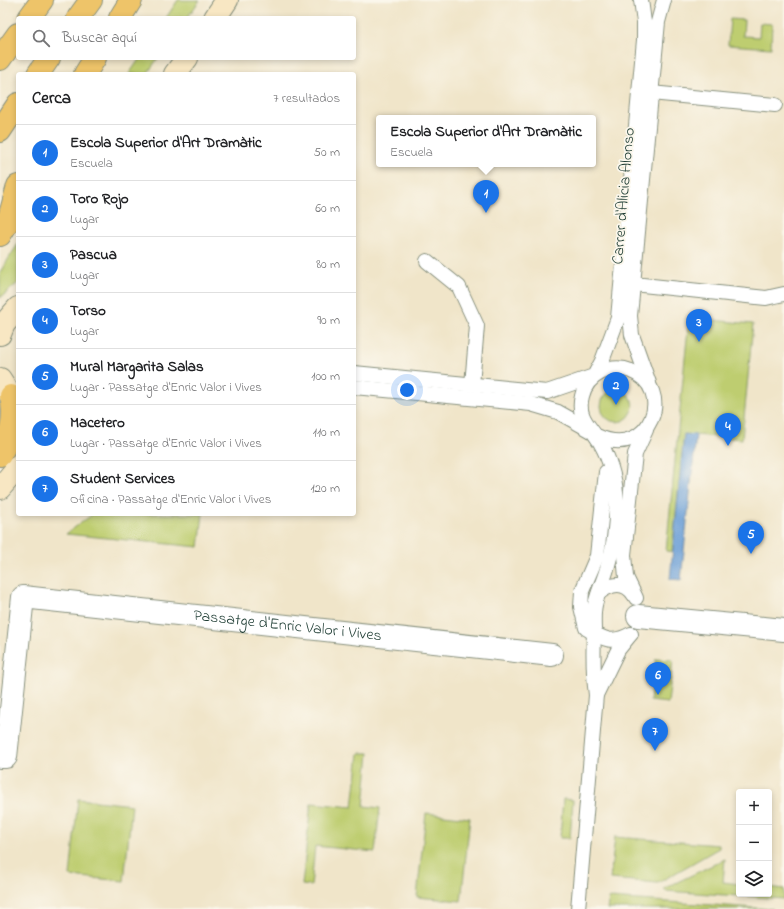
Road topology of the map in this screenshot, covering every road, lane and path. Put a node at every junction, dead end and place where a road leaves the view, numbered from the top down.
1 (42, 0) edge
2 (91, 0) edge
3 (131, 0) edge
4 (227, 0) edge
5 (641, 0) edge
6 (664, 0) edge
7 (30, 16) edge
8 (79, 16) edge
9 (121, 16) edge
10 (216, 16) edge
11 (16, 37) edge
12 (0, 59) edge
13 (48, 60) edge
14 (94, 60) edge
15 (186, 60) edge
16 (39, 72) edge
17 (86, 72) edge
18 (176, 72) edge
19 (651, 93) junction
20 (775, 105) dead end
21 (16, 107) edge
22 (0, 131) edge
23 (16, 183) edge
24 (16, 193) edge
25 (0, 207) edge
26 (0, 235) edge
27 (427, 261) dead end
28 (633, 284) junction
29 (784, 294) edge
30 (16, 310) edge
31 (0, 334) edge
32 (356, 373) edge
33 (594, 376) junction
34 (472, 385) junction
35 (356, 387) edge
36 (652, 392) junction
37 (10, 393) edge
38 (647, 427) junction
39 (593, 433) junction
40 (0, 456) edge
41 (606, 456) junction
42 (16, 468) edge
43 (0, 488) edge
44 (598, 593) junction
45 (635, 616) junction
46 (784, 630) edge
47 (594, 633) junction
48 (552, 655) dead end
49 (596, 695) junction
50 (0, 757) edge
51 (578, 909) edge

1 - 7 highway
2 - 8 highway
3 - 9 highway
4 - 10 street
5 - 33 lane, Carrer d'Alicia Alonso
6 - 19 lane, Carrer d'Alicia Alonso
11 - 12 highway
13 - 16 highway
14 - 17 highway
15 - 18 street
19 - 20 lane
19 - 28 lane, Carrer d'Alicia Alonso
21 - 22 highway
23 - 25 highway
24 - 26 highway
27 - 34 lane
28 - 29 lane
28 - 36 lane, Carrer d'Alicia Alonso
30 - 31 street
32 - 34 lane
33 - 34 lane
33 - 36 lane
33 - 39 lane
35 - 39 lane
36 - 38 lane
37 - 40 highway
38 - 39 lane
38 - 45 lane
39 - 41 lane
41 - 44 lane
41 - 47 lane
42 - 43 street
44 - 45 lane
44 - 47 lane
45 - 46 street
45 - 47 lane
45 - 49 lane
47 - 49 lane
48 - 50 street, Passatge d'Enric Valor i Vives
49 - 51 lane

